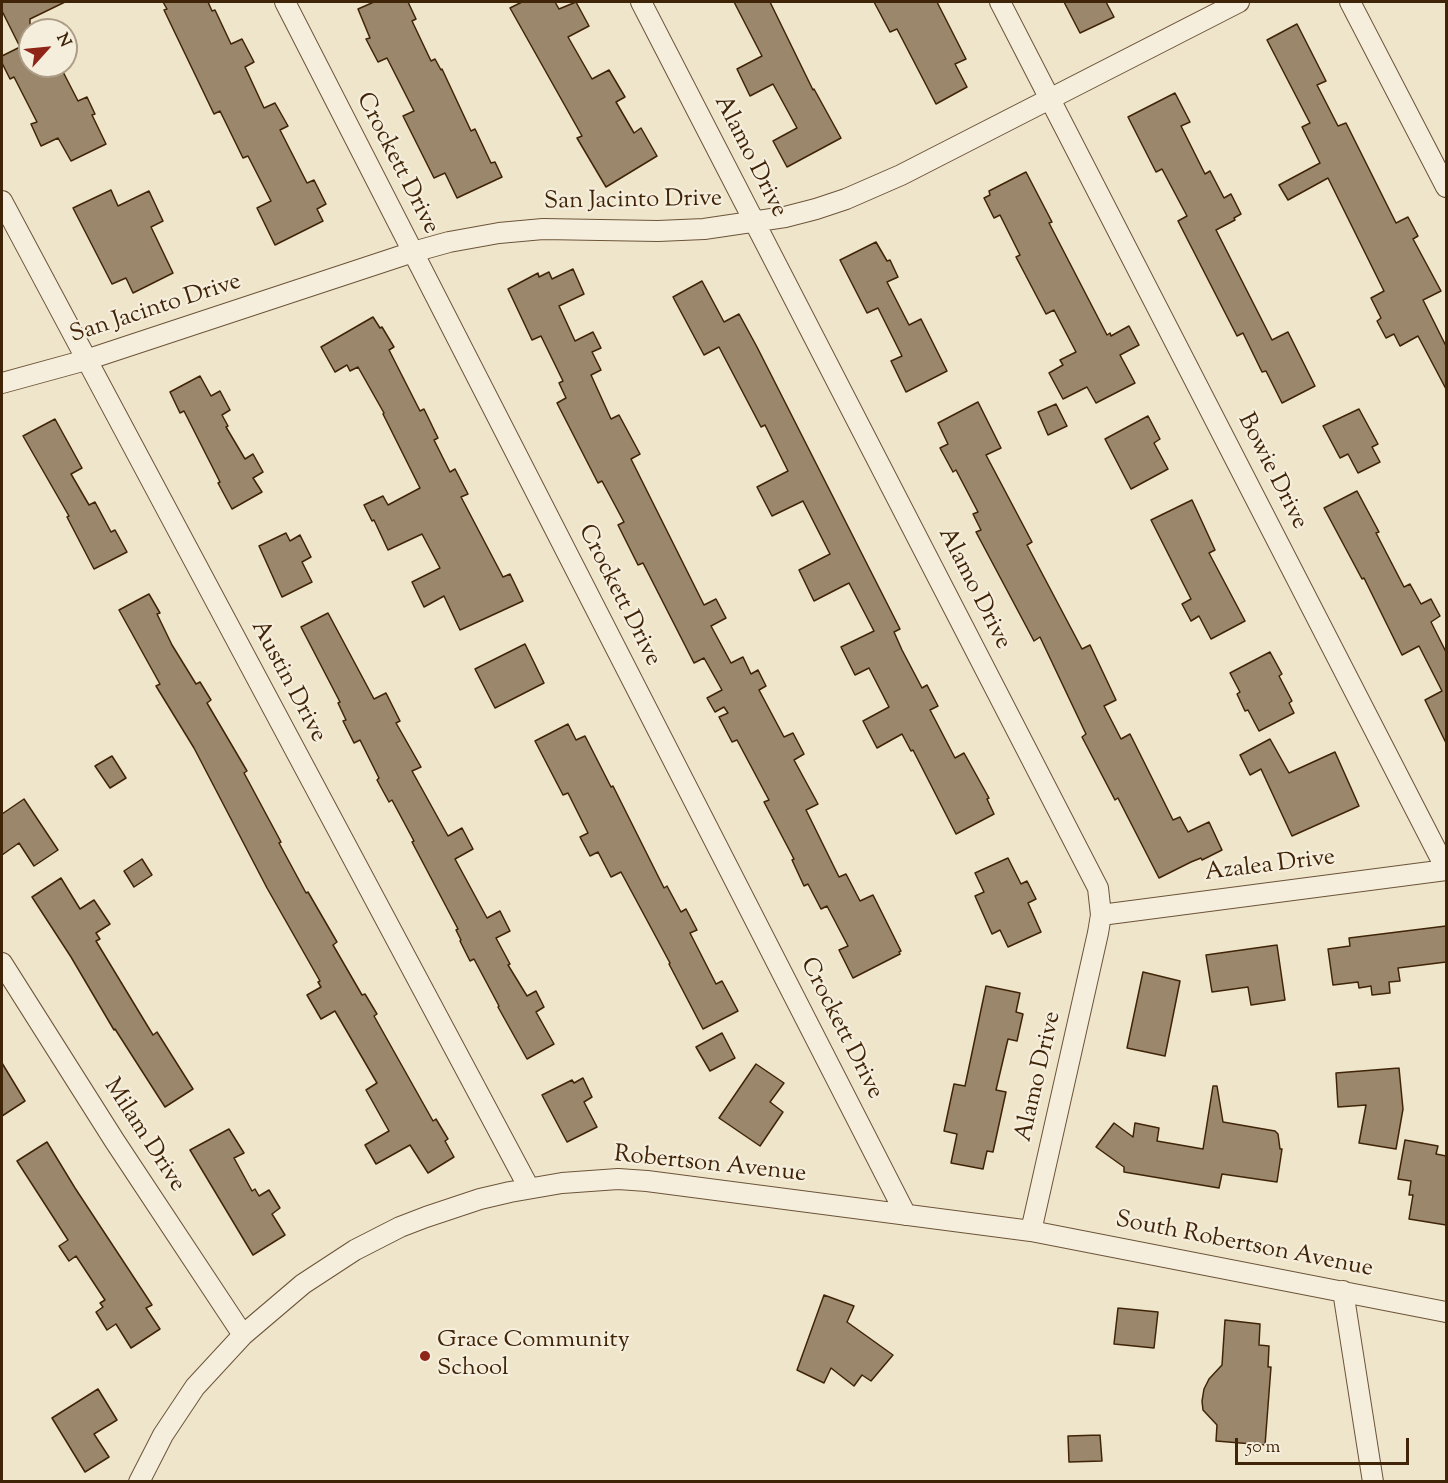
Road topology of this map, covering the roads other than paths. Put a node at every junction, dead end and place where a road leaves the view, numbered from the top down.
1 (285, 2) edge
2 (641, 2) edge
3 (1000, 2) edge
4 (1239, 2) edge
5 (1350, 2) edge
6 (1051, 97) junction
7 (1446, 187) edge
8 (2, 201) edge
9 (754, 222) junction
10 (413, 252) junction
11 (87, 360) junction
12 (2, 383) edge
13 (1446, 870) edge
14 (1101, 915) junction
15 (2, 963) edge
16 (529, 1188) junction
17 (906, 1215) junction
18 (1031, 1231) junction
19 (1343, 1292) junction
20 (1446, 1312) edge
21 (243, 1335) junction
22 (139, 1482) edge
23 (1373, 1482) edge

1 - 10 street, Crockett Drive
2 - 9 street, Alamo Drive
3 - 6 street, Bowie Drive
4 - 6 street, San Jacinto Drive
5 - 7 street
6 - 9 street, San Jacinto Drive
6 - 13 street, Bowie Drive
8 - 11 street, Austin Drive
9 - 10 street, San Jacinto Drive
9 - 14 street, Alamo Drive
10 - 11 street, San Jacinto Drive
10 - 17 street, Crockett Drive
11 - 12 street, San Jacinto Drive
11 - 16 street, Austin Drive
13 - 14 street, Azalea Drive
14 - 18 street, Alamo Drive
15 - 21 street, Milam Drive
16 - 17 street, Robertson Avenue
16 - 21 street, Robertson Avenue
17 - 18 street, Robertson Avenue
18 - 19 street, South Robertson Avenue
19 - 20 street, South Robertson Avenue
19 - 23 street
21 - 22 street, Robertson Avenue

